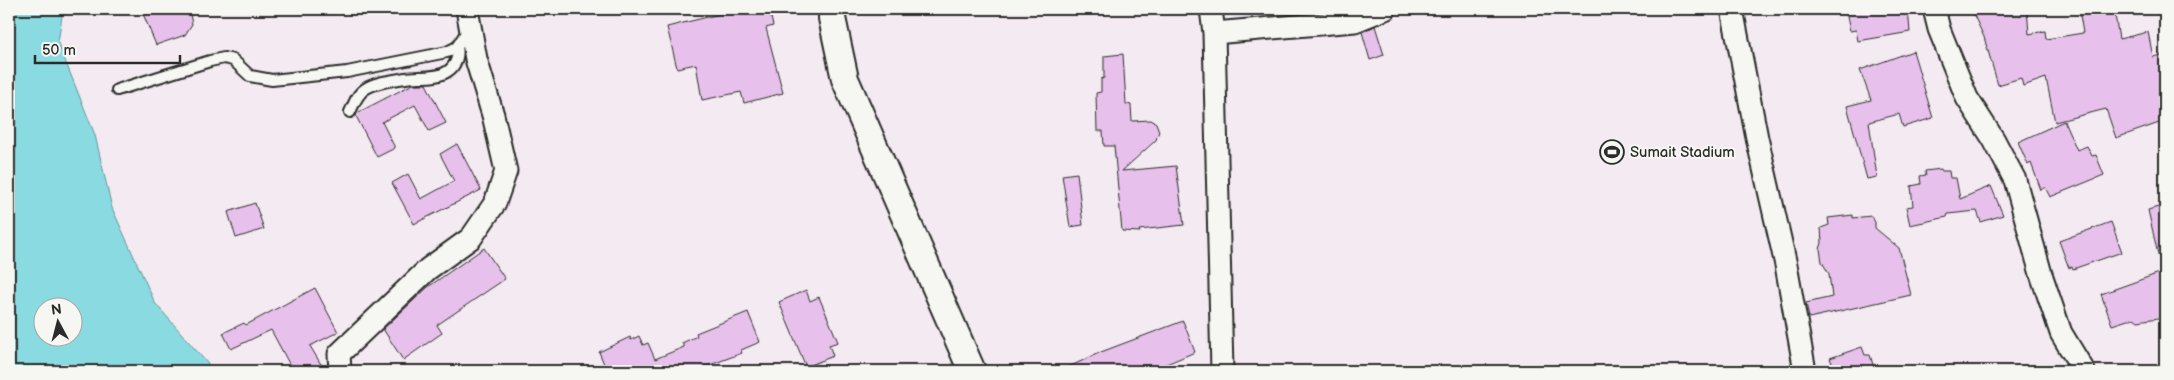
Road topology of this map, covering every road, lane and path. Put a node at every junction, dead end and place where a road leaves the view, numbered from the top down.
1 (832, 9) edge
2 (1211, 9) edge
3 (1385, 9) edge
4 (1732, 9) edge
5 (1934, 9) edge
6 (469, 18) edge
7 (1214, 33) junction
8 (457, 47) junction
9 (117, 90) dead end
10 (350, 112) dead end
11 (340, 371) edge
12 (972, 371) edge
13 (1222, 371) edge
14 (1805, 371) edge
15 (2084, 371) edge

1 - 12 street
2 - 7 street
3 - 7 street
4 - 14 street
5 - 15 street
6 - 8 lane
6 - 11 street
7 - 13 street
8 - 9 lane
8 - 10 lane

